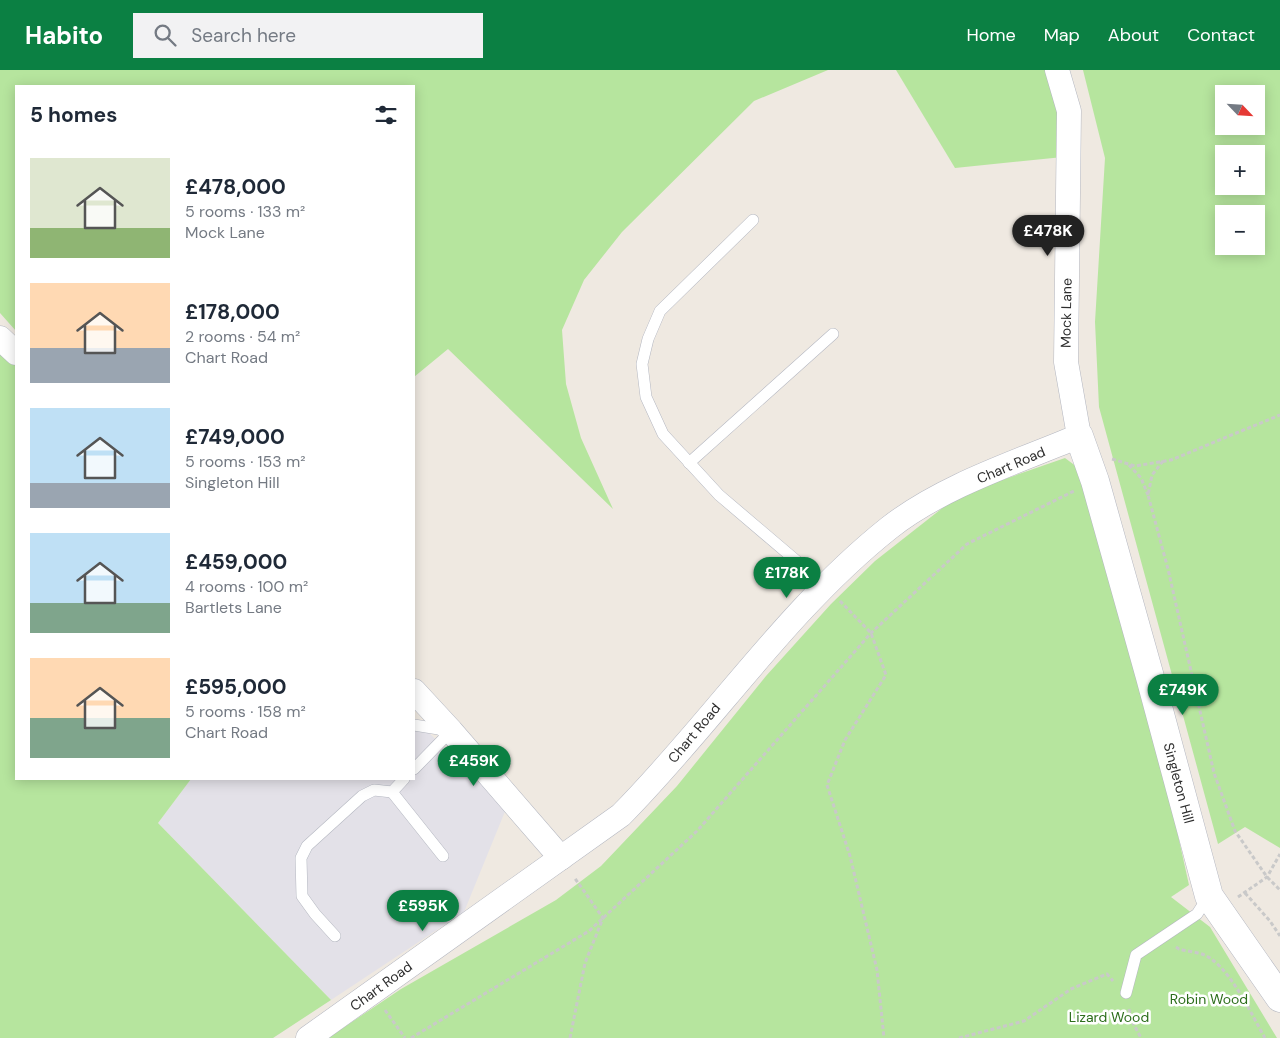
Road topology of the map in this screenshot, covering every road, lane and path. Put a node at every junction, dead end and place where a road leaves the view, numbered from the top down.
1 (1057, 70) edge
2 (753, 220) dead end
3 (833, 334) dead end
4 (0, 338) edge
5 (15, 352) edge
6 (1279, 416) edge
7 (1079, 436) junction
8 (1111, 458) dead end
9 (1163, 461) junction
10 (689, 463) junction
11 (1127, 463) junction
12 (1094, 481) junction
13 (1148, 495) junction
14 (826, 586) junction
15 (871, 633) junction
16 (415, 693) edge
17 (415, 725) edge
18 (452, 731) junction
19 (415, 768) edge
20 (403, 780) edge
21 (392, 792) junction
22 (1280, 854) edge
23 (443, 856) dead end
24 (560, 858) junction
25 (1267, 877) junction
26 (1280, 890) edge
27 (1245, 892) junction
28 (1213, 901) junction
29 (603, 918) junction
30 (335, 936) dead end
31 (1165, 936) junction
32 (1280, 936) edge
33 (372, 993) junction
34 (1126, 993) junction
35 (1280, 998) edge
36 (308, 1038) edge
37 (406, 1038) edge
38 (411, 1038) edge
39 (570, 1038) edge
40 (885, 1038) edge
41 (959, 1038) edge
42 (1141, 1038) edge
43 (1265, 1038) edge

1 - 7 street, Mock Lane
2 - 10 lane
3 - 10 lane
4 - 5 street
6 - 9 path
7 - 12 street, Singleton Hill
7 - 14 street, Chart Road
8 - 11 path
9 - 11 path
9 - 13 path
10 - 14 lane
11 - 13 path
12 - 15 path
12 - 28 street, Singleton Hill
13 - 25 path
14 - 15 path
14 - 24 street, Chart Road
15 - 29 path
15 - 40 path
16 - 18 street
17 - 18 lane
18 - 19 lane
18 - 24 street
20 - 21 lane
21 - 23 lane
21 - 30 lane
22 - 25 path
24 - 29 path
24 - 33 street, Chart Road
25 - 26 path
25 - 27 path
27 - 28 path
27 - 32 path
28 - 31 lane
28 - 35 street, Singleton Hill
29 - 38 path
29 - 39 path
31 - 34 lane
31 - 43 path
33 - 36 street, Chart Road
33 - 37 path
34 - 41 path
34 - 42 path

